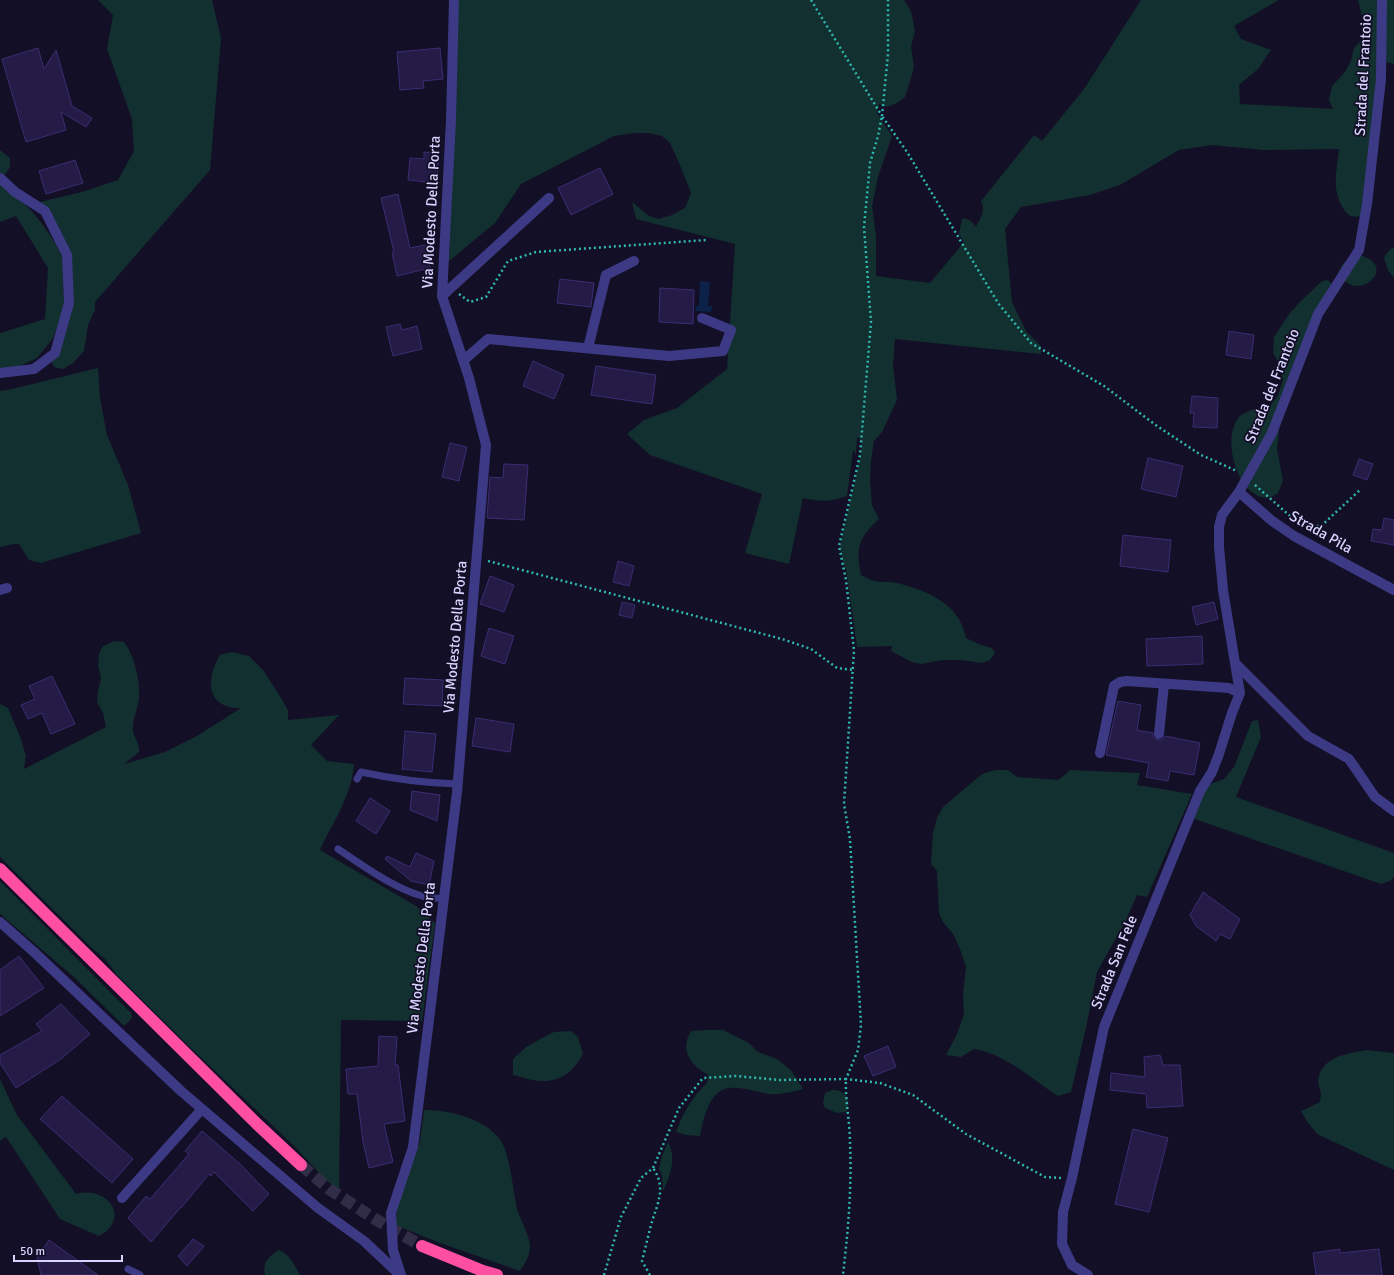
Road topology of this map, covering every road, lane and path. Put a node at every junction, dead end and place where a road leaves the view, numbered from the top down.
1 (454, 0) edge
2 (811, 0) edge
3 (888, 0) edge
4 (1382, 0) edge
5 (882, 116) junction
6 (0, 178) edge
7 (549, 198) dead end
8 (706, 240) dead end
9 (634, 261) dead end
10 (451, 288) junction
11 (442, 296) junction
12 (702, 318) dead end
13 (588, 348) junction
14 (464, 360) junction
15 (0, 373) edge
16 (1247, 478) junction
17 (1361, 488) dead end
18 (1239, 492) junction
19 (476, 558) junction
20 (1394, 590) edge
21 (1235, 663) junction
22 (853, 670) junction
23 (1164, 684) junction
24 (1240, 693) junction
25 (1159, 734) dead end
26 (1100, 753) dead end
27 (357, 778) dead end
28 (457, 784) junction
29 (1394, 811) edge
30 (338, 849) dead end
31 (0, 869) edge
32 (444, 899) junction
33 (0, 922) edge
34 (846, 1079) junction
35 (202, 1109) junction
36 (301, 1165) tunnel mouth
37 (653, 1168) junction
38 (1072, 1178) junction
39 (122, 1198) dead end
40 (422, 1246) tunnel mouth
41 (128, 1269) dead end
42 (140, 1275) edge
43 (401, 1275) edge
44 (497, 1275) edge
45 (604, 1275) edge
46 (650, 1275) edge
47 (843, 1275) edge
48 (1088, 1275) edge

1 - 11 street, Via Modesto Della Porta
2 - 5 path
3 - 5 path
4 - 16 street, Strada del Frantoio
5 - 16 path
5 - 22 path
6 - 15 street
7 - 10 street
8 - 10 path
9 - 13 street
10 - 11 street
11 - 14 street, Via Modesto Della Porta
12 - 13 street
13 - 14 street
14 - 19 street, Via Modesto Della Porta
16 - 17 path
16 - 18 street, Strada del Frantoio
18 - 20 street, Strada Pila
18 - 21 street, Strada del Frantoio
19 - 22 path
19 - 28 street, Via Modesto Della Porta
21 - 24 street
21 - 29 street
22 - 34 path
23 - 24 street
23 - 25 street
23 - 26 street
24 - 38 street, Strada San Fele
27 - 28 lane
28 - 32 street, Via Modesto Della Porta
30 - 32 lane
31 - 36 highway
32 - 43 street, Via Modesto Della Porta
33 - 35 street
34 - 37 path
34 - 38 path
34 - 47 path
35 - 39 street
35 - 43 street
37 - 45 path
37 - 46 path
38 - 48 street, Strada San Fele
40 - 44 highway
41 - 42 lane

